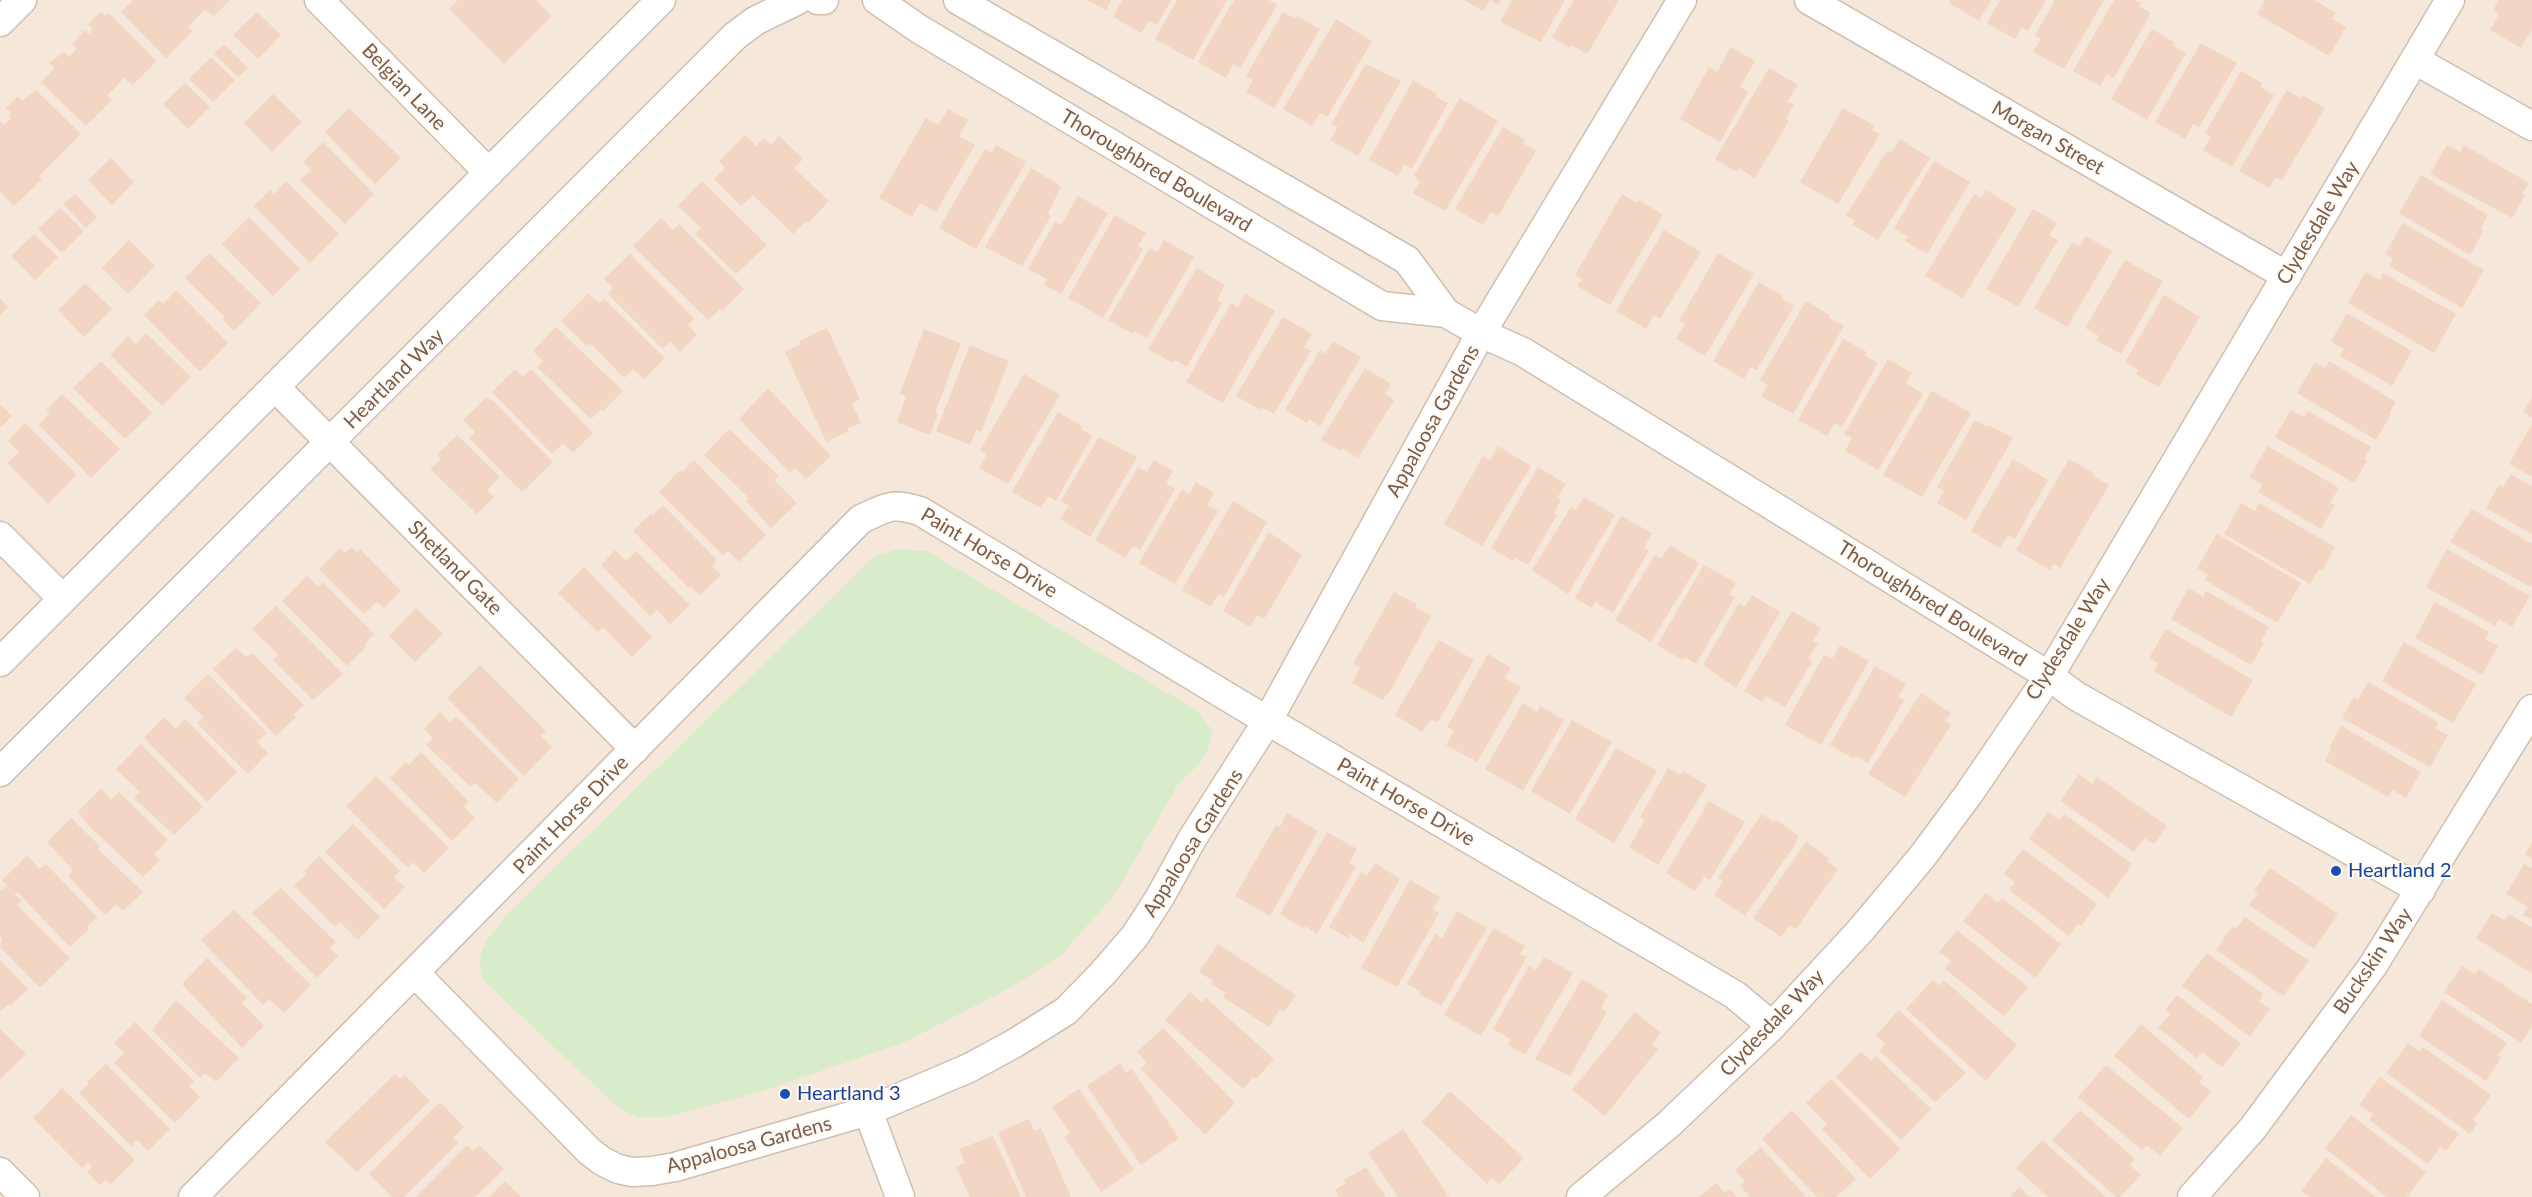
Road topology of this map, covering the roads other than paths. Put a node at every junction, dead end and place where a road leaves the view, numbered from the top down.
1 (22, 0) edge
2 (319, 0) edge
3 (661, 0) edge
4 (798, 0) edge
5 (818, 0) edge
6 (824, 0) edge
7 (877, 0) edge
8 (958, 0) edge
9 (1682, 0) edge
10 (1809, 0) edge
11 (2450, 0) edge
12 (0, 22) edge
13 (2415, 60) junction
14 (2532, 126) edge
15 (489, 173) junction
16 (2287, 276) junction
17 (1446, 313) junction
18 (1481, 333) junction
19 (275, 387) junction
20 (330, 442) junction
21 (0, 536) edge
22 (63, 599) junction
23 (0, 662) edge
24 (2049, 676) junction
25 (2532, 709) edge
26 (1268, 720) junction
27 (635, 749) junction
28 (0, 772) edge
29 (2421, 890) junction
30 (416, 973) junction
31 (1772, 1026) junction
32 (868, 1111) junction
33 (0, 1172) edge
34 (25, 1197) edge
35 (193, 1197) edge
36 (900, 1197) edge
37 (1581, 1197) edge
38 (2192, 1197) edge

1 - 12 street
2 - 15 street, Belgian Lane
3 - 15 street
4 - 20 street, Heartland Way
5 - 6 street
7 - 17 street, Thoroughbred Boulevard
8 - 17 street, Thoroughbred Boulevard
9 - 18 street, Appaloosa Gardens
10 - 16 street, Morgan Street
11 - 13 street, Clydesdale Way
13 - 14 street
13 - 16 street, Clydesdale Way
15 - 19 street
16 - 24 street, Clydesdale Way
17 - 18 street, Thoroughbred Boulevard
18 - 24 street, Thoroughbred Boulevard
18 - 26 street, Appaloosa Gardens
19 - 20 street, Shetland Gate
19 - 22 street
20 - 27 street, Shetland Gate
20 - 28 street, Heartland Way
21 - 22 street
22 - 23 street
24 - 29 street, Thoroughbred Boulevard
24 - 31 street, Clydesdale Way
25 - 29 street, Buckskin Way
26 - 27 street, Paint Horse Drive
26 - 31 street, Paint Horse Drive
26 - 32 street, Appaloosa Gardens
27 - 30 street, Paint Horse Drive
29 - 38 street, Buckskin Way
30 - 32 street, Appaloosa Gardens
30 - 35 street, Paint Horse Drive
31 - 37 street, Clydesdale Way
32 - 36 street
33 - 34 street

